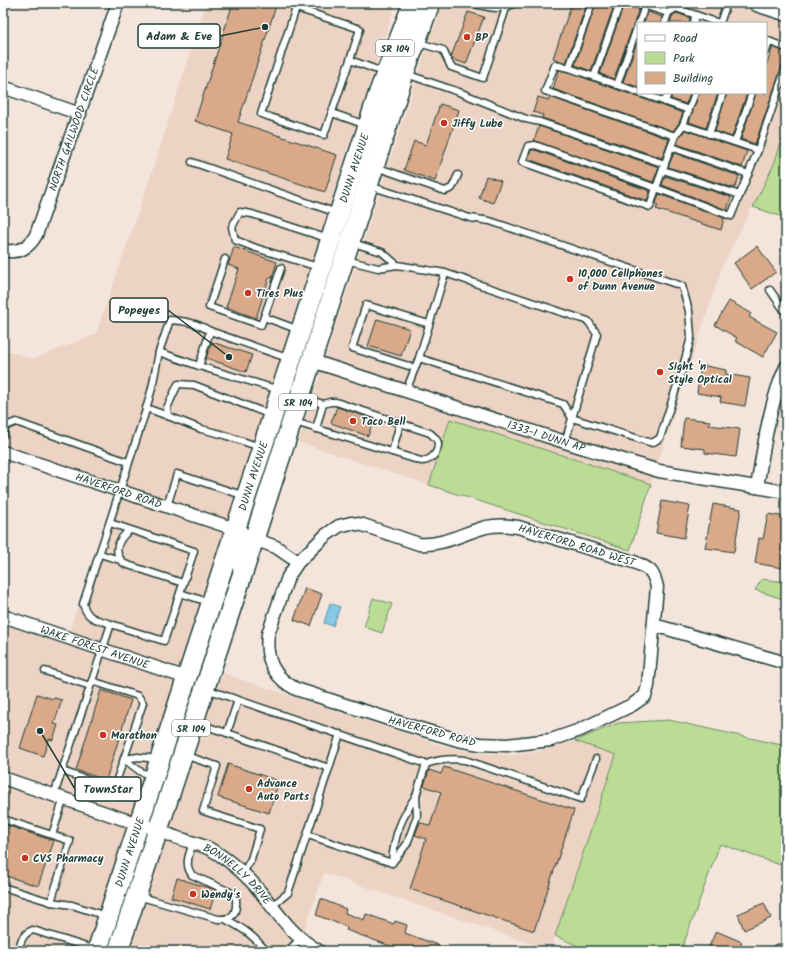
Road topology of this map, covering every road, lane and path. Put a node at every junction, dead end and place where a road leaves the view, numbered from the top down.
1 (118, 3) edge
2 (401, 3) edge
3 (413, 3) edge
4 (430, 3) edge
5 (472, 3) edge
6 (516, 3) edge
7 (592, 3) edge
8 (620, 3) edge
9 (637, 3) edge
10 (727, 3) edge
11 (758, 3) edge
12 (296, 5) edge
13 (645, 6) junction
14 (506, 8) junction
15 (786, 12) edge
16 (668, 13) junction
17 (696, 15) junction
18 (639, 22) edge
19 (665, 22) edge
20 (693, 22) edge
21 (716, 22) edge
22 (719, 22) edge
23 (637, 27) edge
24 (768, 41) edge
25 (415, 42) junction
26 (786, 48) edge
27 (350, 60) junction
28 (786, 67) edge
29 (569, 68) junction
30 (380, 71) junction
31 (403, 77) junction
32 (594, 77) junction
33 (617, 85) junction
34 (3, 87) edge
35 (379, 92) junction
36 (637, 92) edge
37 (643, 94) edge
38 (668, 94) edge
39 (695, 94) edge
40 (723, 94) edge
41 (752, 94) edge
42 (665, 102) junction
43 (689, 110) junction
44 (332, 113) junction
45 (80, 114) junction
46 (683, 125) junction
47 (368, 126) junction
48 (709, 134) junction
49 (675, 136) junction
50 (735, 142) junction
51 (671, 147) junction
52 (758, 150) junction
53 (192, 162) dead end
54 (664, 167) junction
55 (748, 174) junction
56 (458, 175) dead end
57 (371, 176) junction
58 (656, 188) junction
59 (740, 195) junction
60 (339, 214) junction
61 (330, 240) junction
62 (3, 250) edge
63 (347, 250) junction
64 (225, 259) dead end
65 (397, 265) junction
66 (281, 268) dead end
67 (321, 268) junction
68 (446, 273) junction
69 (770, 290) dead end
70 (786, 313) edge
71 (264, 317) junction
72 (303, 323) junction
73 (429, 324) junction
74 (210, 331) junction
75 (159, 352) junction
76 (419, 358) junction
77 (291, 360) junction
78 (312, 361) junction
79 (199, 366) junction
80 (786, 367) edge
81 (415, 368) junction
82 (281, 390) junction
83 (406, 391) junction
84 (300, 396) junction
85 (323, 404) junction
86 (146, 408) junction
87 (168, 416) junction
88 (273, 416) junction
89 (572, 418) junction
90 (292, 421) junction
91 (400, 424) junction
92 (316, 429) junction
93 (3, 435) edge
94 (565, 442) junction
95 (262, 447) junction
96 (3, 452) edge
97 (392, 452) junction
98 (128, 462) junction
99 (757, 487) junction
100 (120, 490) junction
101 (786, 492) edge
102 (245, 501) junction
103 (167, 506) junction
104 (110, 524) junction
105 (236, 529) junction
106 (130, 530) junction
107 (254, 539) junction
108 (100, 554) junction
109 (120, 560) junction
110 (298, 562) junction
111 (243, 571) junction
112 (183, 583) junction
113 (180, 593) junction
114 (211, 603) junction
115 (3, 616) edge
116 (111, 624) junction
117 (654, 625) junction
118 (103, 649) junction
119 (786, 663) edge
120 (45, 671) dead end
121 (187, 678) junction
122 (91, 683) junction
123 (204, 688) junction
124 (238, 700) junction
125 (193, 722) junction
126 (227, 733) junction
127 (340, 734) junction
128 (183, 755) junction
129 (124, 759) junction
130 (596, 760) dead end
131 (426, 764) junction
132 (157, 768) junction
133 (329, 768) junction
134 (62, 771) junction
135 (3, 778) edge
136 (416, 796) junction
137 (59, 797) junction
138 (3, 819) edge
139 (138, 822) junction
140 (158, 830) junction
141 (52, 835) junction
142 (308, 835) junction
143 (192, 843) junction
144 (392, 863) junction
145 (243, 873) junction
146 (3, 887) edge
147 (136, 896) junction
148 (51, 902) junction
149 (272, 906) junction
150 (109, 917) junction
151 (227, 920) junction
152 (300, 939) junction
153 (18, 951) edge
154 (97, 951) edge
155 (118, 951) edge
156 (266, 951) edge
157 (288, 951) edge
158 (319, 951) edge
159 (778, 951) edge
160 (785, 951) edge

1 - 45 street, NORTH GAILWOOD CIRCLE
2 - 30 main road
3 - 35 main road, DUNN AVENUE / SR 104
4 - 25 main road, DUNN AVENUE / SR 104
5 - 14 lane
6 - 14 lane
7 - 29 lane
8 - 32 lane
9 - 13 lane
10 - 22 lane
11 - 15 main road
12 - 27 lane
12 - 44 lane
13 - 16 lane
13 - 18 lane
14 - 25 lane
16 - 17 lane
16 - 19 lane
17 - 20 lane
17 - 21 lane
23 - 33 lane
24 - 26 lane
25 - 31 main road, DUNN AVENUE / SR 104
27 - 30 lane
27 - 44 lane
28 - 52 lane
29 - 32 lane
29 - 49 lane
30 - 35 main road
31 - 54 lane
31 - 57 main road, DUNN AVENUE / SR 104
32 - 33 lane
33 - 36 lane
34 - 45 street
35 - 47 main road, DUNN AVENUE / SR 104
37 - 42 lane
38 - 42 lane
39 - 43 lane
40 - 48 lane
41 - 50 lane
42 - 43 lane
43 - 46 lane
44 - 47 lane
45 - 62 street, NORTH GAILWOOD CIRCLE
46 - 48 lane
46 - 49 lane
47 - 57 main road
47 - 60 main road, DUNN AVENUE / SR 104
48 - 50 lane
49 - 51 lane
50 - 52 lane
51 - 54 lane
51 - 55 lane
52 - 55 lane
53 - 60 lane
54 - 58 lane
54 - 59 lane
55 - 59 lane
56 - 57 lane
57 - 63 main road, DUNN AVENUE / SR 104
57 - 89 lane
58 - 58 lane
58 - 59 lane
60 - 61 main road, DUNN AVENUE / SR 104
61 - 67 main road, DUNN AVENUE / SR 104
61 - 67 lane
63 - 65 lane
63 - 65 lane
63 - 78 main road, DUNN AVENUE / SR 104
64 - 71 lane
65 - 68 lane
66 - 71 lane
67 - 72 main road, DUNN AVENUE / SR 104
68 - 73 lane
68 - 89 lane
69 - 70 lane
71 - 72 lane
72 - 77 main road, DUNN AVENUE / SR 104
72 - 78 main road
73 - 76 lane
73 - 81 lane
74 - 75 lane
74 - 77 lane
74 - 79 lane
75 - 79 lane
75 - 86 lane
76 - 81 lane
76 - 89 lane
77 - 82 main road, DUNN AVENUE / SR 104
78 - 83 street, 1333-1 DUNN AP
78 - 84 main road, DUNN AVENUE / SR 104
79 - 82 lane
80 - 99 street
81 - 83 lane
82 - 88 main road, DUNN AVENUE / SR 104
83 - 94 street, 1333-1 DUNN AP
84 - 85 lane
84 - 90 main road, DUNN AVENUE / SR 104
85 - 91 lane
85 - 92 lane
86 - 87 lane
86 - 98 lane
87 - 88 lane
87 - 95 lane
88 - 95 main road, DUNN AVENUE / SR 104
89 - 94 lane
90 - 92 lane
90 - 107 main road, DUNN AVENUE / SR 104
91 - 97 lane
91 - 97 lane
92 - 97 lane
93 - 98 lane
94 - 99 street, 1333-1 DUNN AP
95 - 102 main road, DUNN AVENUE / SR 104
96 - 100 street, HAVERFORD ROAD
98 - 100 lane
99 - 101 street, 1333-1 DUNN AP
100 - 103 street, HAVERFORD ROAD
100 - 104 lane
102 - 103 lane
102 - 105 main road, DUNN AVENUE / SR 104
102 - 107 main road
103 - 105 street, HAVERFORD ROAD
104 - 106 lane
104 - 108 lane
105 - 111 main road
105 - 114 main road, DUNN AVENUE / SR 104
106 - 109 lane
106 - 112 lane
107 - 110 street
107 - 111 main road, DUNN AVENUE / SR 104
108 - 109 lane
108 - 116 lane
109 - 112 lane
110 - 117 street, HAVERFORD ROAD WEST
110 - 117 street, HAVERFORD ROAD
111 - 123 main road, DUNN AVENUE / SR 104
112 - 113 lane
113 - 114 lane
113 - 116 lane
114 - 121 main road, DUNN AVENUE / SR 104
115 - 118 street, WAKE FOREST AVENUE
116 - 118 lane
117 - 119 street
118 - 121 street, WAKE FOREST AVENUE
118 - 122 lane
120 - 122 lane
121 - 132 main road, DUNN AVENUE / SR 104
122 - 129 lane
122 - 134 lane
123 - 124 lane
123 - 125 main road, DUNN AVENUE / SR 104
124 - 126 lane
124 - 127 lane
125 - 126 lane
125 - 128 main road, DUNN AVENUE / SR 104
126 - 133 lane
127 - 131 lane
127 - 133 lane
128 - 140 main road, DUNN AVENUE / SR 104
128 - 145 lane
129 - 132 lane
129 - 132 lane
129 - 134 lane
130 - 131 lane
131 - 136 lane
132 - 139 main road, DUNN AVENUE / SR 104
133 - 142 lane
134 - 137 lane
135 - 137 street, BONNELLY DRIVE
136 - 144 lane
136 - 144 lane
137 - 139 street, BONNELLY DRIVE
137 - 141 lane
138 - 141 lane
139 - 140 street, BONNELLY DRIVE
139 - 150 main road, DUNN AVENUE / SR 104
140 - 143 street, BONNELLY DRIVE
140 - 147 main road, DUNN AVENUE / SR 104
141 - 148 lane
142 - 144 lane
142 - 149 lane
143 - 145 street, BONNELLY DRIVE
143 - 151 lane
145 - 149 street, BONNELLY DRIVE
146 - 148 lane
147 - 151 lane
147 - 155 main road, DUNN AVENUE / SR 104
148 - 150 lane
149 - 152 street, BONNELLY DRIVE
150 - 154 main road, DUNN AVENUE / SR 104
151 - 156 lane
152 - 157 lane
152 - 158 street, BONNELLY DRIVE
153 - 154 lane
159 - 160 street

